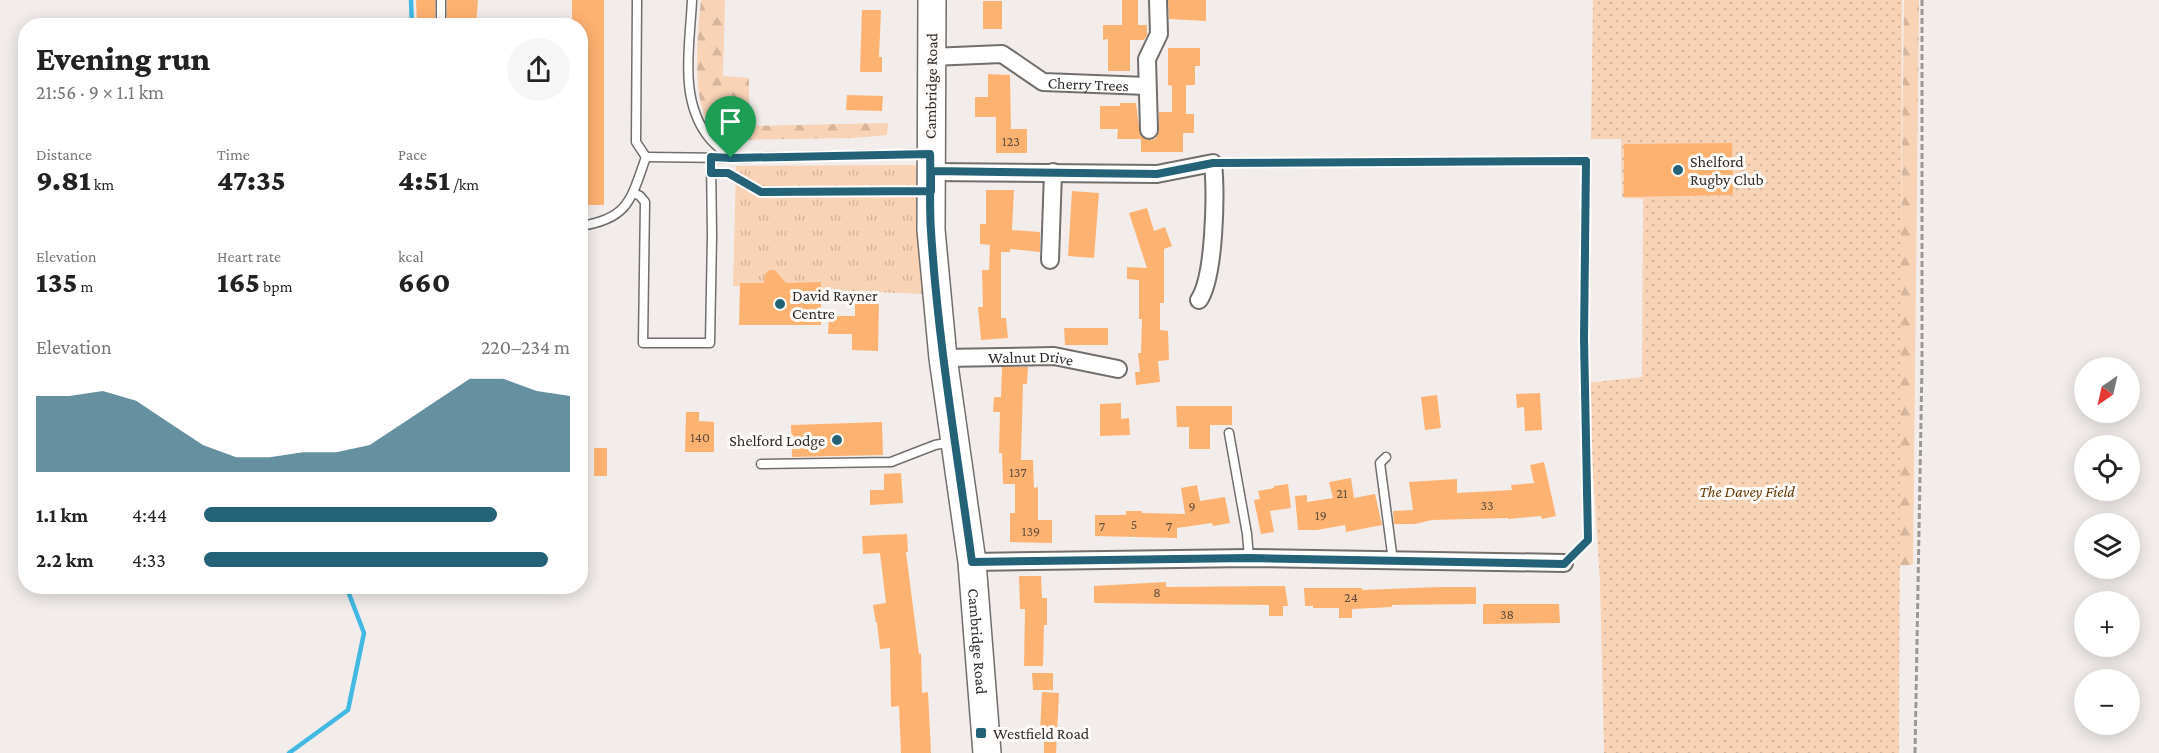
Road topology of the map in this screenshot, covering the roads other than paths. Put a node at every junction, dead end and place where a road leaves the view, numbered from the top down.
1 (441, 0) edge
2 (637, 0) edge
3 (692, 0) edge
4 (932, 0) edge
5 (1158, 0) edge
6 (441, 18) edge
7 (931, 57) junction
8 (1147, 86) junction
9 (1149, 129) dead end
10 (646, 157) junction
11 (711, 157) junction
12 (731, 158) junction
13 (1213, 163) junction
14 (931, 172) junction
15 (1053, 172) junction
16 (634, 193) junction
17 (588, 225) edge
18 (1050, 260) dead end
19 (1199, 300) dead end
20 (1584, 339) road end
21 (943, 358) junction
22 (1118, 369) dead end
23 (1229, 433) dead end
24 (955, 441) junction
25 (1386, 457) dead end
26 (761, 464) dead end
27 (1249, 558) junction
28 (1393, 561) junction
29 (972, 562) junction
30 (1564, 564) road end
31 (987, 753) edge

1 - 6 lane
2 - 10 lane
3 - 12 lane
4 - 7 main road, Cambridge Road
5 - 8 street, Cherry Trees
7 - 8 street, Cherry Trees
7 - 14 main road, Cambridge Road
8 - 9 street, Cherry Trees
10 - 11 lane
10 - 16 lane
11 - 12 lane
11 - 16 lane
12 - 14 lane
13 - 15 street
13 - 19 street
13 - 20 lane
14 - 15 street
14 - 21 main road, Cambridge Road
15 - 18 street
16 - 17 lane
21 - 22 street, Walnut Drive
21 - 24 main road, Cambridge Road
23 - 27 lane
24 - 26 lane
24 - 29 main road, Cambridge Road
25 - 28 lane
27 - 28 street
27 - 29 street
28 - 30 street
29 - 31 main road, Cambridge Road

